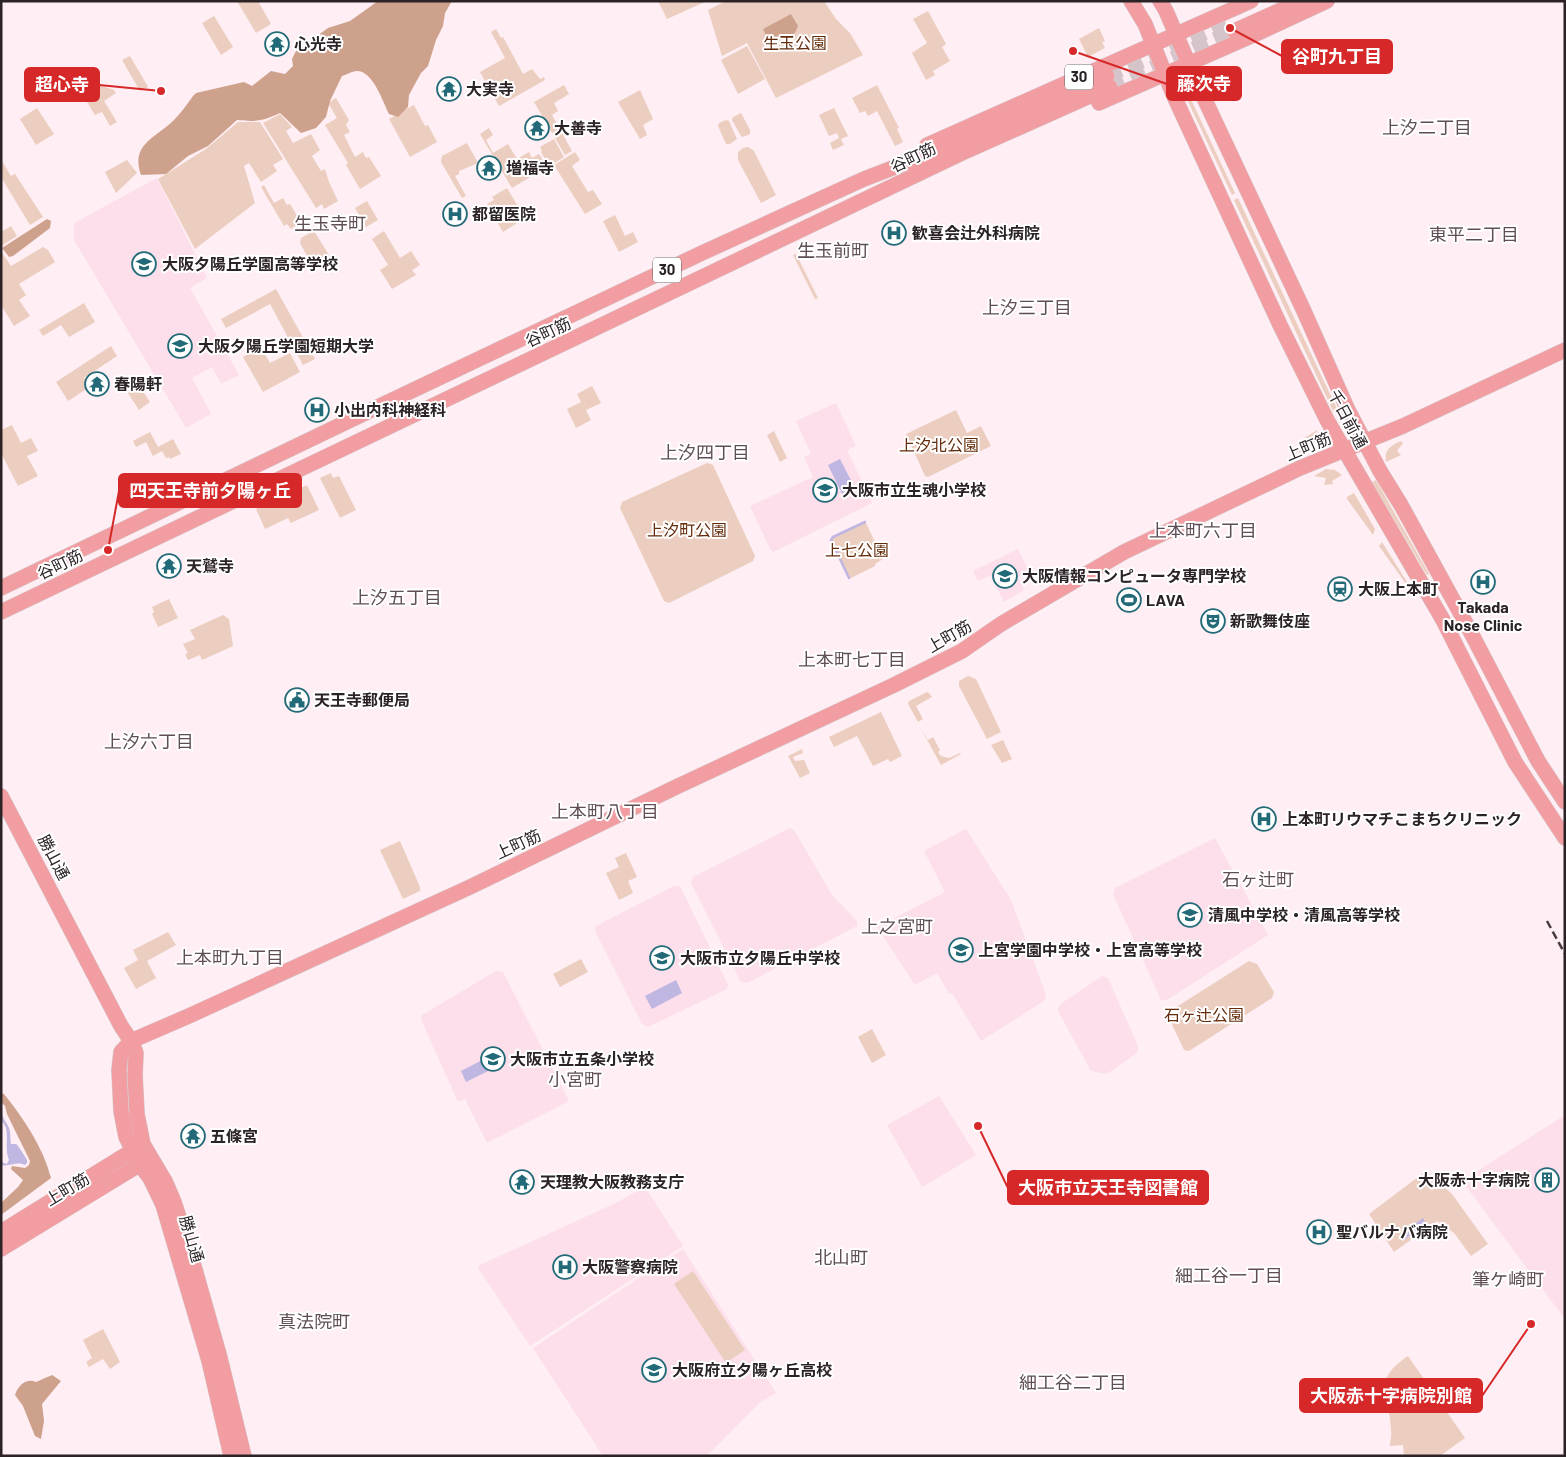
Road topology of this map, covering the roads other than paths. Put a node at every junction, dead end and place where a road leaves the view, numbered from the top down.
1 (1131, 1) edge
2 (1160, 1) edge
3 (1251, 1) edge
4 (1276, 1) edge
5 (1301, 1) edge
6 (1327, 1) edge
7 (1176, 35) junction
8 (1153, 45) junction
9 (1189, 64) junction
10 (1165, 74) junction
11 (864, 179) junction
12 (871, 197) junction
13 (1565, 350) edge
14 (1366, 441) junction
15 (1344, 450) junction
16 (1, 588) edge
17 (1, 612) edge
18 (1, 796) edge
19 (1565, 802) edge
20 (1565, 838) edge
21 (132, 1041) junction
22 (137, 1147) junction
23 (145, 1162) junction
24 (1, 1232) edge
25 (1, 1249) edge
26 (231, 1456) edge
27 (244, 1456) edge

1 - 8 main road, 千日前通
2 - 7 main road, 千日前通
3 - 7 main road, 30
4 - 5 main road
6 - 9 main road, 30
7 - 8 main road, 30
7 - 9 main road, 千日前通
8 - 10 main road, 千日前通
8 - 11 main road, 30
9 - 10 main road, 30
9 - 14 main road, 千日前通
10 - 12 main road, 30
10 - 15 main road, 千日前通
11 - 12 main road, 谷町筋 / 30
11 - 16 main road, 谷町筋 / 30
12 - 17 main road, 谷町筋 / 30
13 - 14 main road, 上町筋
14 - 15 main road, 上町筋
14 - 19 main road, 千日前通
15 - 20 main road, 千日前通
15 - 21 main road, 上町筋
18 - 21 main road, 勝山通
21 - 22 main road, 勝山通
22 - 23 main road, 勝山通
22 - 24 main road, 上町筋
23 - 25 main road, 上町筋
23 - 26 main road, 勝山通
23 - 27 main road, 勝山通

